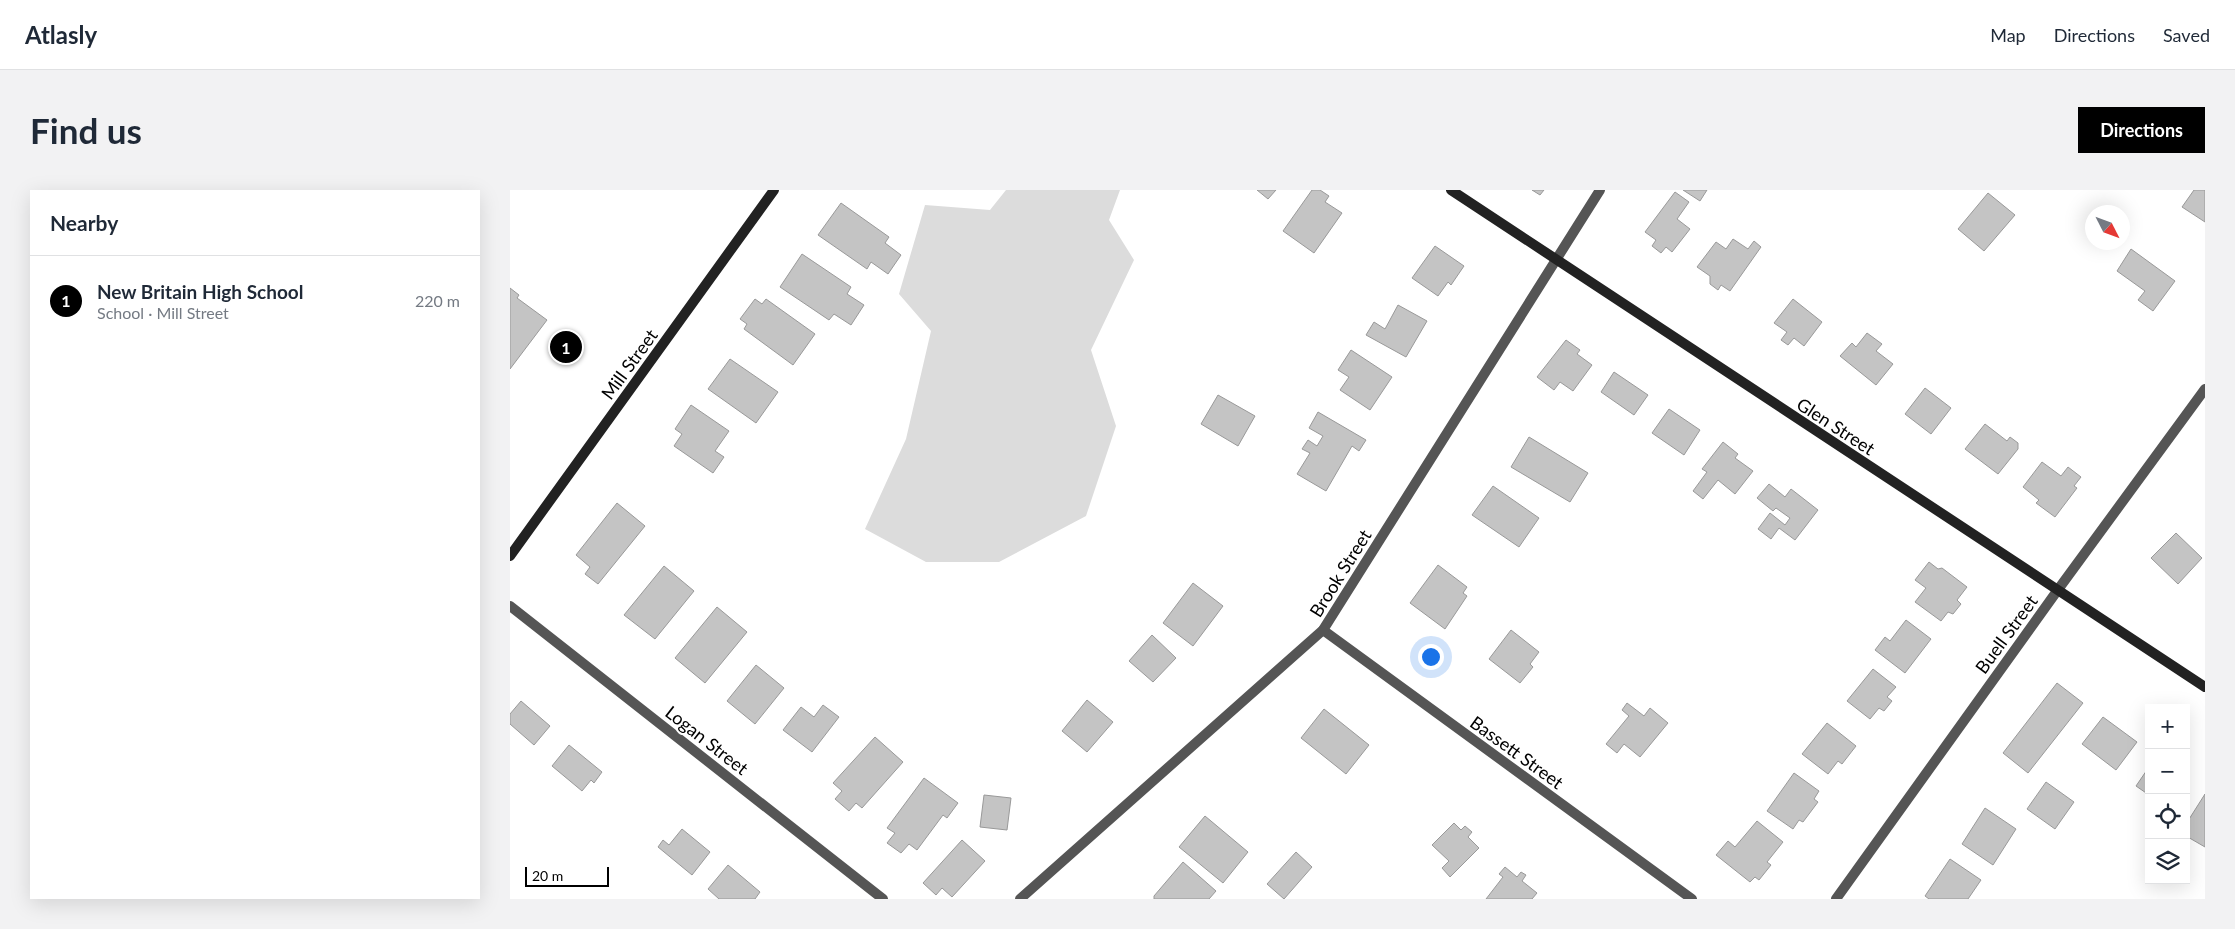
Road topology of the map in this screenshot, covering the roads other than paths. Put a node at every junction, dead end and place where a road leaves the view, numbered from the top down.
1 (774, 190) edge
2 (1451, 190) edge
3 (1600, 190) edge
4 (1556, 260) junction
5 (2205, 389) edge
6 (510, 556) edge
7 (2057, 591) junction
8 (510, 606) edge
9 (1323, 630) junction
10 (2205, 687) edge
11 (883, 899) edge
12 (1020, 899) edge
13 (1692, 899) edge
14 (1836, 899) edge

1 - 6 street, Mill Street
2 - 4 street, Glen Street
3 - 4 street, Brook Street
4 - 7 street, Glen Street
4 - 9 street, Brook Street
5 - 7 street, Buell Street
7 - 10 street, Glen Street
7 - 14 street, Buell Street
8 - 11 street, Logan Street
9 - 12 street, Brook Street
9 - 13 street, Bassett Street

